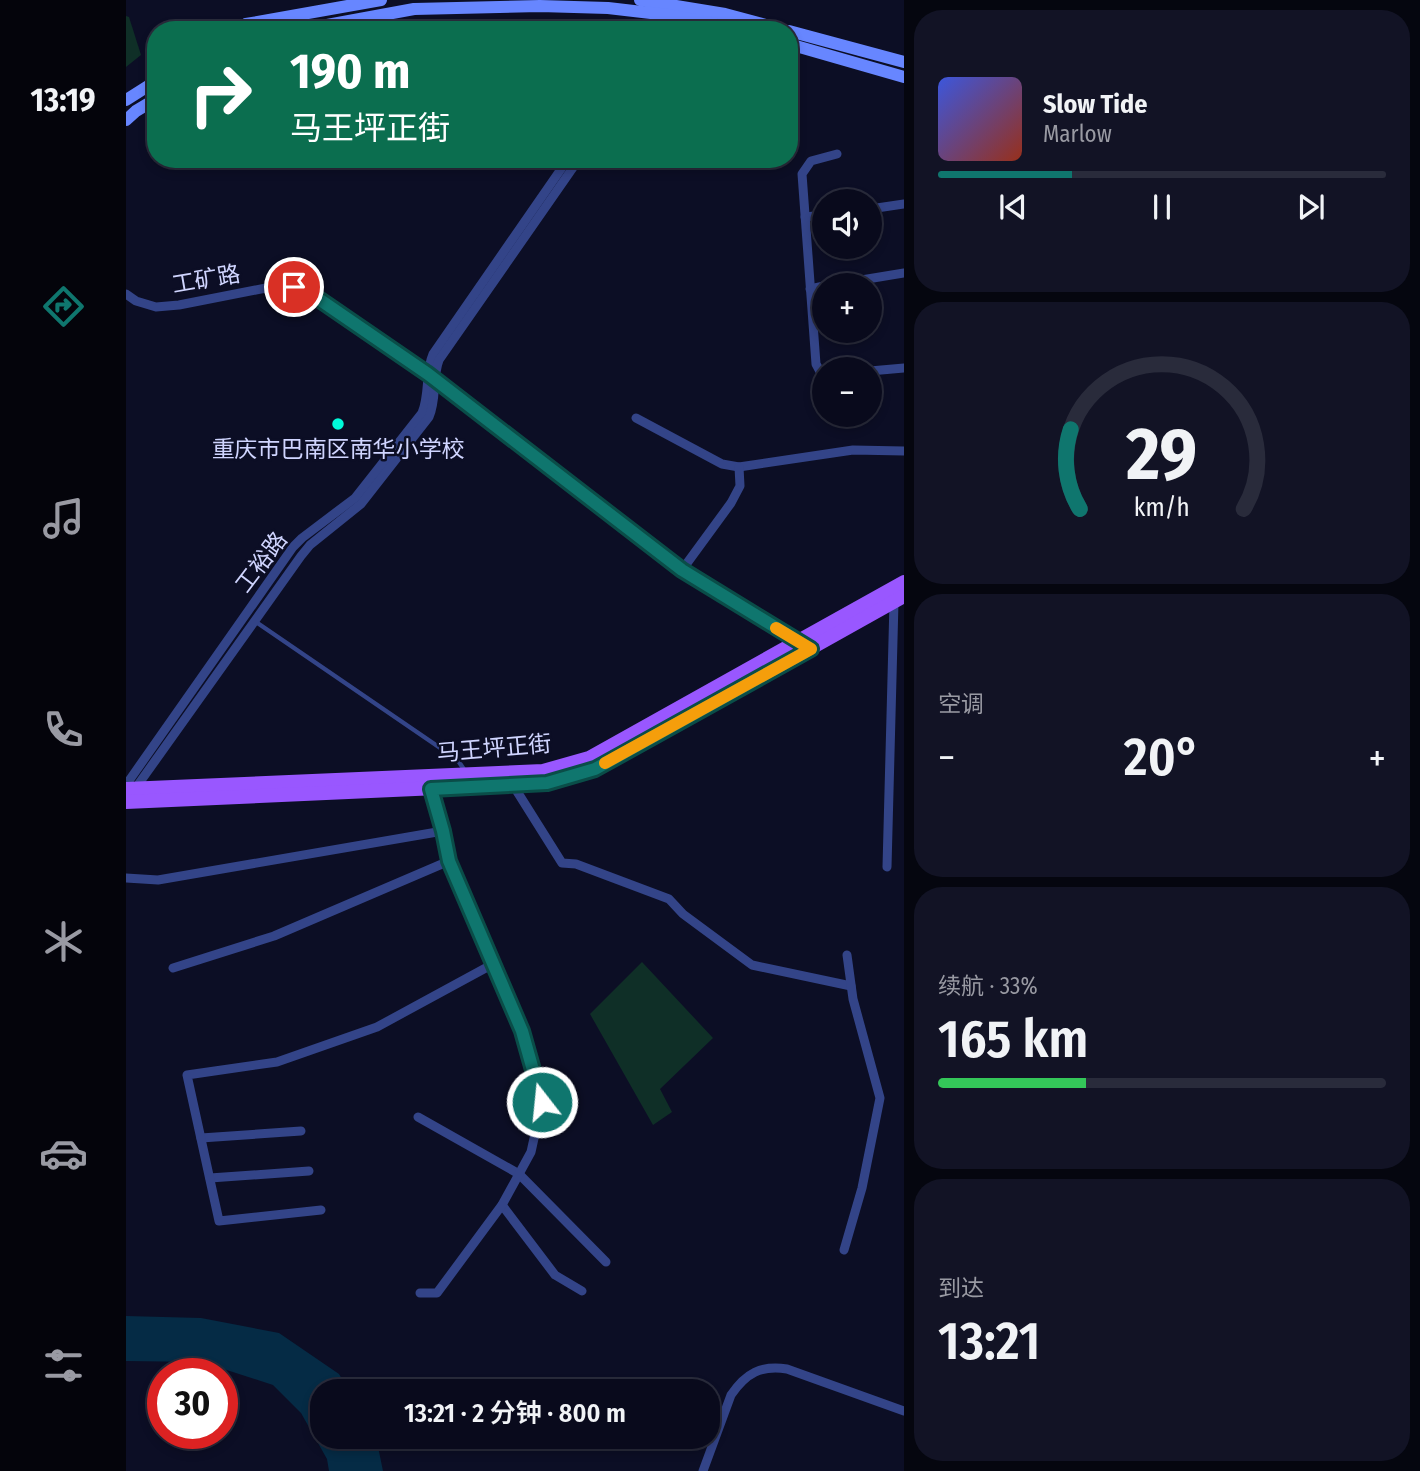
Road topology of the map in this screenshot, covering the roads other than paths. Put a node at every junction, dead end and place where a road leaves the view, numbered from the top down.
1 (381, 0) edge
2 (640, 0) edge
3 (677, 11) junction
4 (263, 21) edge
5 (349, 21) edge
6 (666, 21) edge
7 (673, 21) edge
8 (710, 21) edge
9 (751, 21) edge
10 (798, 33) edge
11 (798, 47) edge
12 (904, 62) edge
13 (904, 76) edge
14 (147, 87) edge
15 (126, 100) edge
16 (147, 104) edge
17 (126, 120) edge
18 (837, 154) dead end
19 (562, 168) edge
20 (573, 168) edge
21 (904, 204) edge
22 (882, 207) edge
23 (812, 216) edge
24 (805, 217) junction
25 (904, 273) edge
26 (882, 277) edge
27 (810, 289) joint
28 (126, 295) edge
29 (815, 357) edge
30 (904, 368) edge
31 (882, 370) edge
32 (432, 377) junction
33 (636, 418) dead end
34 (904, 451) edge
35 (739, 467) junction
36 (682, 570) junction
37 (904, 582) edge
38 (899, 599) edge
39 (256, 621) junction
40 (805, 645) junction
41 (468, 775) junction
42 (513, 785) junction
43 (129, 788) edge
44 (431, 789) junction
45 (126, 802) edge
46 (443, 831) junction
47 (449, 861) junction
48 (887, 867) dead end
49 (126, 878) edge
50 (847, 955) dead end
51 (493, 964) junction
52 (173, 968) dead end
53 (851, 986) junction
54 (418, 1117) dead end
55 (301, 1131) dead end
56 (201, 1138) junction
57 (309, 1171) dead end
58 (519, 1174) junction
59 (210, 1178) junction
60 (502, 1205) junction
61 (321, 1210) dead end
62 (844, 1250) dead end
63 (606, 1262) dead end
64 (582, 1291) dead end
65 (419, 1293) dead end
66 (904, 1411) edge
67 (703, 1471) edge

1 - 4 main road
2 - 3 main road
3 - 5 main road
3 - 6 street
3 - 7 street
3 - 8 main road
3 - 9 main road
10 - 12 main road
11 - 13 main road
14 - 15 main road
16 - 17 main road
18 - 24 street
19 - 32 street
20 - 32 street
21 - 22 street
23 - 24 street
24 - 27 street
25 - 26 street
27 - 29 street
28 - 32 street, 工矿路
30 - 31 street
32 - 36 street, 工矿路
32 - 39 street, 工裕路
32 - 43 street, 工裕路
33 - 35 street
34 - 35 street
35 - 36 street
36 - 40 street, 工矿路
37 - 40 main road, 马王坪正街
38 - 40 main road, 马王坪正街
38 - 48 street
39 - 41 lane
39 - 43 street, 工裕路
40 - 41 main road, 马王坪正街
40 - 42 main road, 马王坪正街
41 - 43 main road, 马王坪正街
42 - 44 main road, 马王坪正街
42 - 53 street
44 - 45 main road, 马王坪正街
44 - 46 street
46 - 47 street
46 - 49 street
47 - 51 street
47 - 52 street
50 - 53 street
51 - 56 street
51 - 58 street
53 - 62 street
54 - 58 street
55 - 56 street
56 - 59 street
57 - 59 street
58 - 60 street
58 - 63 street
59 - 61 street
60 - 64 street
60 - 65 street
66 - 67 street

